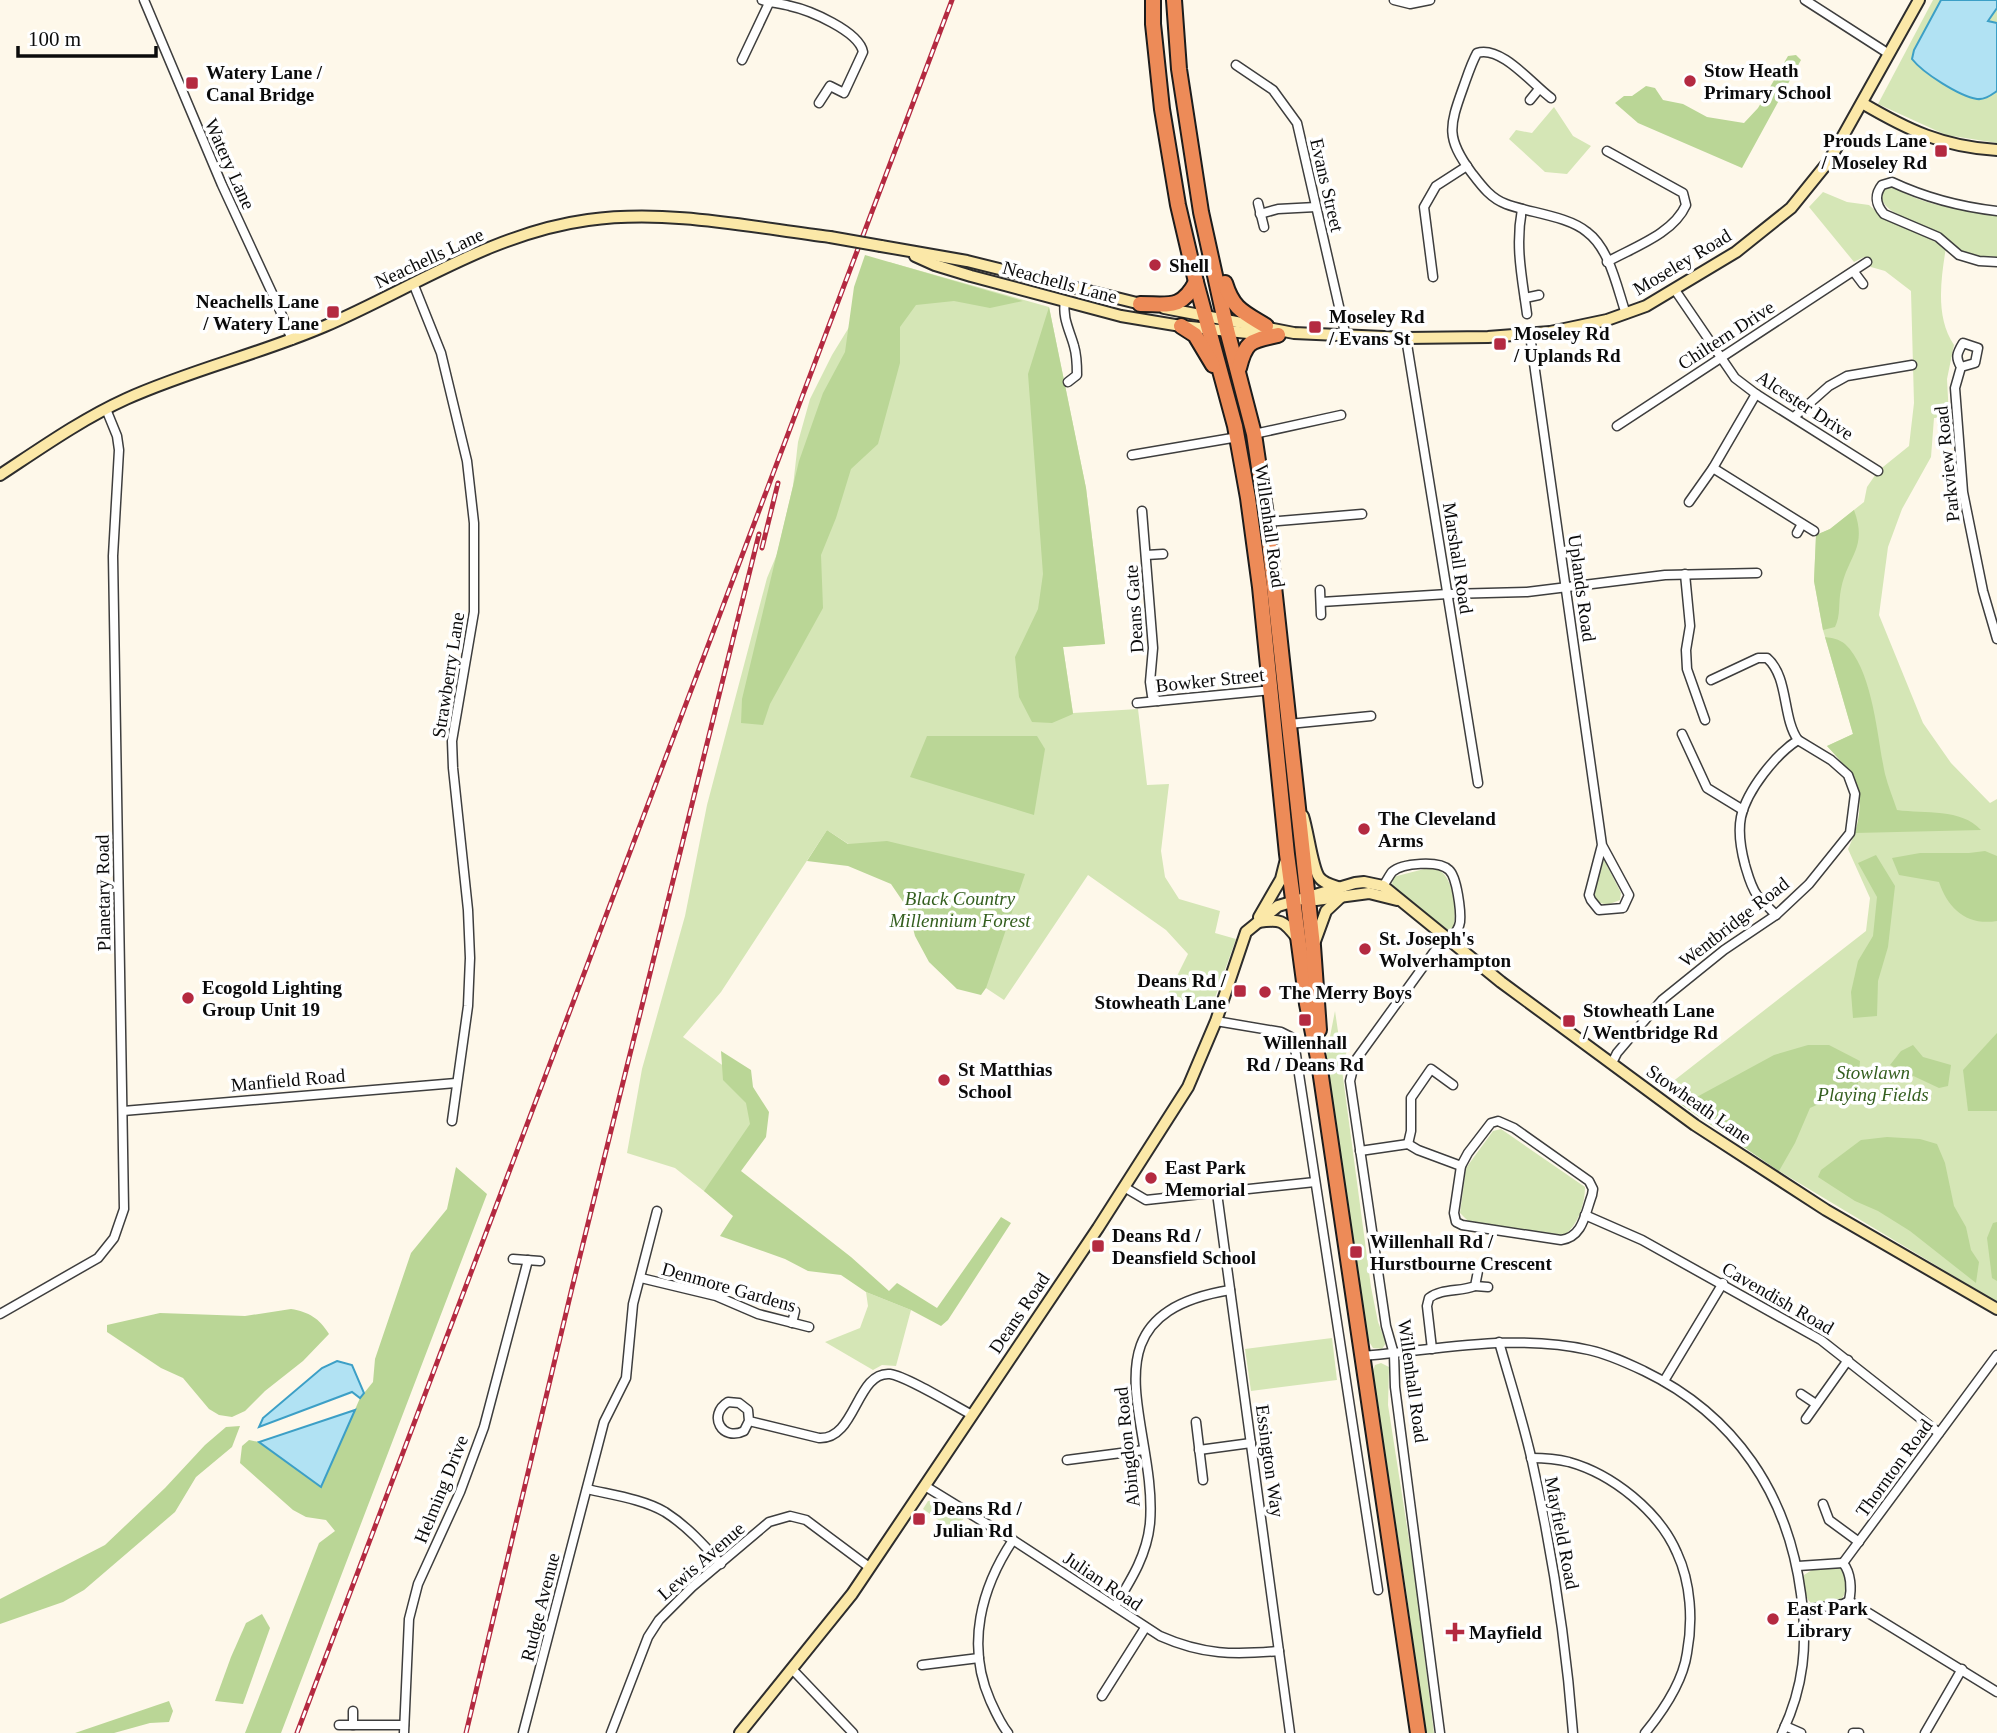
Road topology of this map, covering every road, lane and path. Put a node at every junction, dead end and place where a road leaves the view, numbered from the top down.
1 (144, 0) edge
2 (1153, 0) edge
3 (1174, 0) edge
4 (1395, 0) edge
5 (1430, 0) edge
6 (1805, 0) edge
7 (1919, 0) edge
8 (766, 1) edge
9 (1889, 54) junction
10 (742, 61) dead end
11 (1236, 65) dead end
12 (1539, 89) junction
13 (1551, 97) dead end
14 (1530, 100) dead end
15 (819, 103) dead end
16 (1862, 103) junction
17 (1997, 150) edge
18 (1607, 151) dead end
19 (1467, 166) junction
20 (1258, 203) dead end
21 (1316, 206) junction
22 (1522, 209) junction
23 (1997, 211) edge
24 (1201, 212) junction
25 (1260, 214) junction
26 (1264, 228) dead end
27 (906, 251) junction
28 (967, 261) junction
29 (1607, 262) junction
30 (1867, 262) dead end
31 (1997, 262) edge
32 (1854, 272) junction
33 (964, 274) junction
34 (1433, 277) dead end
35 (1196, 282) junction
36 (413, 283) junction
37 (1863, 284) dead end
38 (1070, 285) junction
39 (1675, 290) junction
40 (1539, 295) dead end
41 (1525, 298) junction
42 (1065, 302) junction
43 (1140, 304) junction
44 (1527, 314) dead end
45 (1626, 314) junction
46 (1208, 322) junction
47 (1226, 324) junction
48 (1181, 326) junction
49 (1266, 326) junction
50 (1294, 333) junction
51 (1278, 335) junction
52 (1530, 335) junction
53 (1346, 337) junction
54 (1406, 338) junction
55 (292, 340) junction
56 (1719, 358) junction
57 (1912, 365) dead end
58 (1961, 367) dead end
59 (1238, 373) junction
60 (1077, 375) junction
61 (1086, 379) dead end
62 (1068, 382) dead end
63 (1756, 394) junction
64 (106, 409) junction
65 (1341, 415) dead end
66 (1794, 417) junction
67 (1617, 426) dead end
68 (1236, 431) junction
69 (1254, 434) junction
70 (1132, 455) dead end
71 (1713, 468) junction
72 (1878, 471) dead end
73 (0, 475) edge
74 (1689, 502) dead end
75 (1142, 511) dead end
76 (1362, 514) dead end
77 (1267, 522) junction
78 (1802, 524) junction
79 (1814, 531) dead end
80 (1797, 533) dead end
81 (1163, 554) dead end
82 (1146, 555) junction
83 (1757, 573) dead end
84 (1685, 574) junction
85 (1567, 589) junction
86 (1320, 590) dead end
87 (1448, 594) junction
88 (1321, 603) junction
89 (1321, 615) dead end
90 (1997, 639) edge
91 (1711, 680) dead end
92 (1285, 688) junction
93 (1269, 690) junction
94 (1158, 701) junction
95 (1137, 703) dead end
96 (1371, 716) dead end
97 (1705, 720) dead end
98 (1289, 724) junction
99 (1682, 734) dead end
100 (1798, 740) junction
101 (1478, 783) dead end
102 (1295, 790) junction
103 (1743, 810) junction
104 (1602, 845) junction
105 (1287, 854) junction
106 (1384, 886) junction
107 (1340, 892) junction
108 (1300, 899) junction
109 (1400, 900) junction
110 (1776, 915) junction
111 (1255, 922) junction
112 (1447, 939) junction
113 (1307, 944) junction
114 (1216, 1021) junction
115 (1612, 1063) junction
116 (456, 1083) junction
117 (1453, 1086) dead end
118 (123, 1111) junction
119 (452, 1121) dead end
120 (1408, 1144) junction
121 (1360, 1151) junction
122 (1461, 1166) junction
123 (1315, 1182) junction
124 (1124, 1187) junction
125 (1217, 1193) junction
126 (657, 1211) dead end
127 (1585, 1215) junction
128 (513, 1259) dead end
129 (528, 1260) junction
130 (540, 1261) dead end
131 (1478, 1271) dead end
132 (640, 1278) junction
133 (1723, 1283) junction
134 (1475, 1286) junction
135 (1488, 1287) dead end
136 (1230, 1290) junction
137 (1997, 1309) edge
138 (795, 1311) dead end
139 (0, 1314) edge
140 (792, 1323) junction
141 (809, 1327) dead end
142 (1500, 1342) junction
143 (1432, 1349) junction
144 (1394, 1354) junction
145 (1997, 1355) edge
146 (1363, 1356) junction
147 (1848, 1360) junction
148 (1664, 1381) junction
149 (1801, 1394) dead end
150 (1816, 1404) junction
151 (972, 1415) junction
152 (1806, 1419) dead end
153 (750, 1422) junction
154 (1196, 1422) dead end
155 (1939, 1433) junction
156 (1251, 1443) junction
157 (1144, 1450) junction
158 (1199, 1450) junction
159 (1531, 1458) junction
160 (1067, 1460) dead end
161 (1203, 1480) dead end
162 (925, 1486) junction
163 (587, 1489) junction
164 (1823, 1504) dead end
165 (1013, 1540) junction
166 (1858, 1542) junction
167 (1392, 1552) junction
168 (1373, 1555) junction
169 (1843, 1563) junction
170 (721, 1564) junction
171 (1798, 1566) junction
172 (869, 1567) junction
173 (1378, 1590) dead end
174 (1849, 1601) junction
175 (1115, 1606) junction
176 (1803, 1610) junction
177 (1146, 1628) junction
178 (1279, 1651) junction
179 (979, 1658) junction
180 (922, 1665) dead end
181 (792, 1669) junction
182 (1962, 1669) junction
183 (1997, 1692) edge
184 (1102, 1696) dead end
185 (353, 1711) dead end
186 (339, 1725) dead end
187 (354, 1725) junction
188 (404, 1729) edge
189 (1783, 1730) edge
190 (1004, 1731) edge
191 (523, 1733) edge
192 (611, 1733) edge
193 (740, 1733) edge
194 (853, 1733) edge
195 (1290, 1733) edge
196 (1418, 1733) edge
197 (1440, 1733) edge
198 (1573, 1733) edge
199 (1645, 1733) edge
200 (1801, 1733) edge
201 (1853, 1733) edge
202 (1859, 1733) edge
203 (1925, 1733) edge

1 - 55 street, Watery Lane
2 - 35 highway, Willenhall Road
3 - 24 highway, Willenhall Road
4 - 5 street
6 - 9 street
7 - 9 street, Moseley Road
8 - 10 street
8 - 15 street
9 - 16 street, Moseley Road
11 - 21 street, Evans Street
12 - 13 street
12 - 14 street
12 - 19 street
16 - 17 street
16 - 39 street, Moseley Road
18 - 29 street
19 - 22 street
19 - 34 street
20 - 25 street
21 - 25 street
21 - 53 street, Evans Street
22 - 29 street
22 - 41 street
23 - 31 street
24 - 47 highway, Willenhall Road
24 - 49 highway
25 - 26 street
27 - 28 street, Neachells Lane
27 - 33 street, Neachells Lane
27 - 36 street, Neachells Lane, bridge
28 - 33 street
28 - 38 street, Neachells Lane
29 - 45 street
30 - 32 street, Chiltern Drive
32 - 37 street
32 - 56 street, Chiltern Drive
33 - 42 street, Neachells Lane
35 - 43 highway
35 - 46 highway, Willenhall Road
36 - 55 street, Neachells Lane
36 - 116 street, Strawberry Lane
38 - 42 street
38 - 43 street, Neachells Lane
39 - 45 street, Moseley Road
39 - 56 street, Alcester Drive
40 - 41 street
41 - 44 street
42 - 48 street, Neachells Lane
42 - 60 street
43 - 46 street, Neachells Lane
45 - 52 street, Moseley Road
46 - 47 street, Moseley Road
46 - 48 street, Neachells Lane
46 - 68 highway, Willenhall Road
47 - 49 street, Moseley Road
47 - 51 street, Moseley Road
47 - 59 highway, Willenhall Road
48 - 68 highway
49 - 50 street, Moseley Road
50 - 51 street, Moseley Road
50 - 53 street, Moseley Road
51 - 59 highway
52 - 54 street, Moseley Road
52 - 85 street, Uplands Road
53 - 54 street, Moseley Road
54 - 87 street, Marshall Road
55 - 64 street, Neachells Lane
56 - 63 street, Alcester Drive
56 - 67 street, Chiltern Drive
57 - 66 street
58 - 90 street, Parkview Road
59 - 69 highway, Willenhall Road
60 - 61 street
60 - 62 street
63 - 66 street, Alcester Drive
63 - 71 street
64 - 73 street, Neachells Lane
64 - 118 street, Planetary Road
65 - 69 street
66 - 72 street, Alcester Drive
68 - 70 street
68 - 93 highway, Willenhall Road
69 - 77 highway, Willenhall Road
71 - 74 street
71 - 78 street
75 - 82 street, Deans Gate
76 - 77 street
77 - 92 highway, Willenhall Road
78 - 79 street
78 - 80 street
81 - 82 street
82 - 94 street, Deans Gate
83 - 84 street
84 - 85 street
84 - 97 street
85 - 87 street
85 - 104 street, Uplands Road
86 - 88 street
87 - 88 street
87 - 101 street, Marshall Road
88 - 89 street
91 - 100 street
92 - 93 street, Bowker Street
92 - 98 highway, Willenhall Road
93 - 94 street, Bowker Street
93 - 105 highway, Willenhall Road
94 - 95 street, Bowker Street
96 - 98 street
98 - 102 highway, Willenhall Road
99 - 103 street
100 - 103 street
100 - 110 street, Wentbridge Road
102 - 107 street
102 - 108 highway, Willenhall Road
103 - 110 street
104 - 104 street, Uplands Road
105 - 108 highway, Willenhall Road
105 - 111 street, Deans Road
106 - 107 street, Stowheath Lane
106 - 109 street, Stowheath Lane
106 - 112 street, Willenhall Road
107 - 108 street, Stowheath Lane
107 - 109 street, Stowheath Lane
107 - 113 street
108 - 111 street
108 - 113 highway, Willenhall Road
109 - 112 street, Stowheath Lane
110 - 115 street, Wentbridge Road
111 - 113 street
111 - 114 street, Deans Road
112 - 115 street, Stowheath Lane
112 - 121 street, Willenhall Road
113 - 146 highway, Willenhall Road
114 - 123 street
114 - 124 street, Deans Road
115 - 137 street, Stowheath Lane
116 - 118 street, Manfield Road
116 - 119 street, Strawberry Lane
117 - 120 street
118 - 139 street, Planetary Road
120 - 121 street
120 - 122 street
121 - 144 street, Willenhall Road
122 - 127 street
122 - 127 street
123 - 125 street
123 - 168 street
124 - 125 street
124 - 151 street, Deans Road
125 - 136 street, Essington Way
126 - 132 street, Denmore Gardens
127 - 133 street, Cavendish Road
128 - 129 street
129 - 130 street
129 - 188 street, Helming Drive
131 - 134 street
132 - 140 street, Denmore Gardens
132 - 163 street, Denmore Gardens
133 - 147 street, Cavendish Road
133 - 148 street
134 - 135 street
134 - 143 street
136 - 156 street, Essington Way
136 - 157 street, Abingdon Road
138 - 140 street
140 - 141 street, Denmore Gardens
142 - 143 street
142 - 148 street
142 - 159 street, Mayfield Road
143 - 144 street
144 - 146 street
144 - 197 street, Willenhall Road
145 - 155 street, Thornton Road
146 - 167 highway, Willenhall Road
147 - 150 street
147 - 155 street, Cavendish Road
148 - 171 street
149 - 150 street
150 - 152 street
151 - 153 street
151 - 162 street, Deans Road
153 - 153 street
154 - 158 street
155 - 166 street, Thornton Road
156 - 158 street
156 - 178 street, Essington Way
157 - 160 street
157 - 175 street, Abingdon Road
158 - 161 street
159 - 198 street, Mayfield Road
159 - 199 street
162 - 165 street, Julian Road
162 - 172 street, Deans Road
163 - 170 street
163 - 191 street, Rudge Avenue
164 - 166 street
165 - 175 street, Julian Road
165 - 179 street
166 - 169 street, Thornton Road
167 - 168 street
167 - 196 highway, Willenhall Road
168 - 173 street
169 - 171 street
169 - 174 street
170 - 172 street, Lewis Avenue
170 - 192 street, Lewis Avenue
171 - 176 street
172 - 181 street, Deans Road
174 - 176 street
174 - 182 street
175 - 177 street, Julian Road
176 - 189 street
177 - 178 street, Julian Road
177 - 184 street
178 - 195 street, Essington Way
179 - 180 street
179 - 190 street
181 - 193 street, Deans Road
181 - 194 street
182 - 183 street
182 - 203 street
185 - 187 street
186 - 187 street
187 - 188 street
189 - 200 street
201 - 202 street

